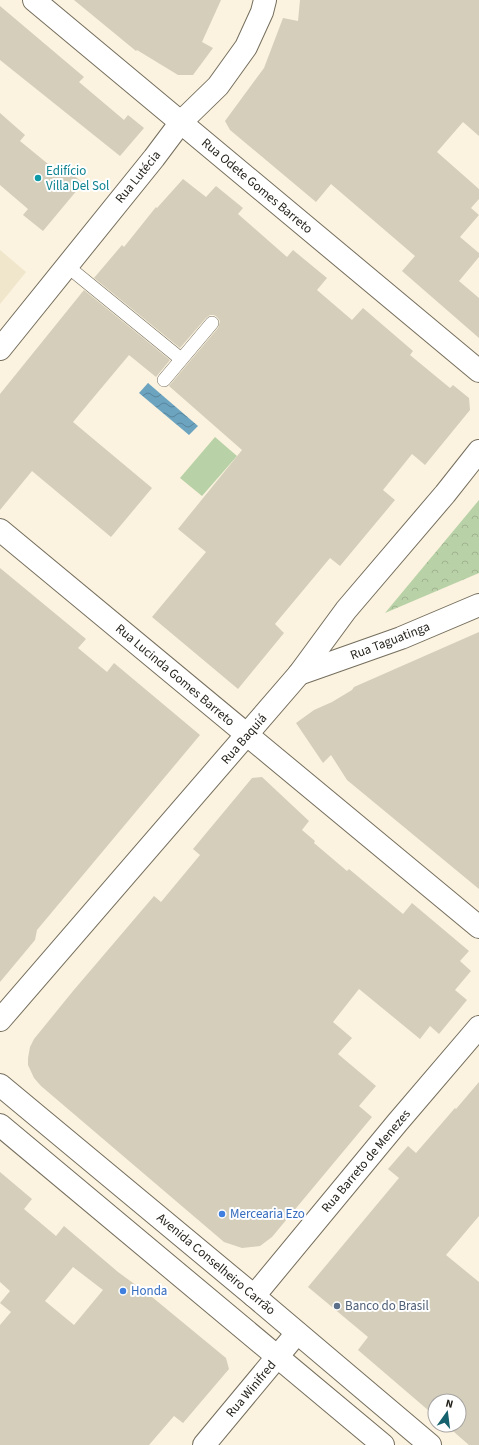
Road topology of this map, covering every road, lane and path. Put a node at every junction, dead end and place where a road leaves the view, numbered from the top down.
1 (34, 0) edge
2 (265, 0) edge
3 (181, 122) junction
4 (67, 266) junction
5 (212, 323) dead end
6 (0, 349) edge
7 (181, 359) junction
8 (479, 371) edge
9 (164, 380) dead end
10 (479, 451) edge
11 (0, 530) edge
12 (479, 605) edge
13 (299, 674) junction
14 (247, 735) junction
15 (479, 927) edge
16 (0, 1020) edge
17 (479, 1027) edge
18 (0, 1085) edge
19 (0, 1125) edge
20 (254, 1296) junction
21 (297, 1333) junction
22 (278, 1357) junction
23 (204, 1445) edge
24 (383, 1445) edge
25 (430, 1445) edge

1 - 3 street, Rua Odete Gomes Barreto
2 - 3 street, Rua Lutécia
3 - 4 street, Rua Lutécia
3 - 8 street, Rua Odete Gomes Barreto
4 - 6 street, Rua Lutécia
4 - 7 lane
5 - 7 lane
7 - 9 lane
10 - 13 street, Rua Baquiá
11 - 14 street, Rua Lucinda Gomes Barreto
12 - 13 street, Rua Taguatinga
13 - 14 street, Rua Baquiá
14 - 15 street, Rua Lucinda Gomes Barreto
14 - 16 street, Rua Baquiá
17 - 20 street, Rua Barreto de Menezes
18 - 20 street, Avenida Conselheiro Carrão
19 - 22 street
20 - 21 street, Avenida Conselheiro Carrão
21 - 22 street, Rua Winifred
21 - 25 street, Avenida Conselheiro Carrão
22 - 23 street, Rua Winifred
22 - 24 street

